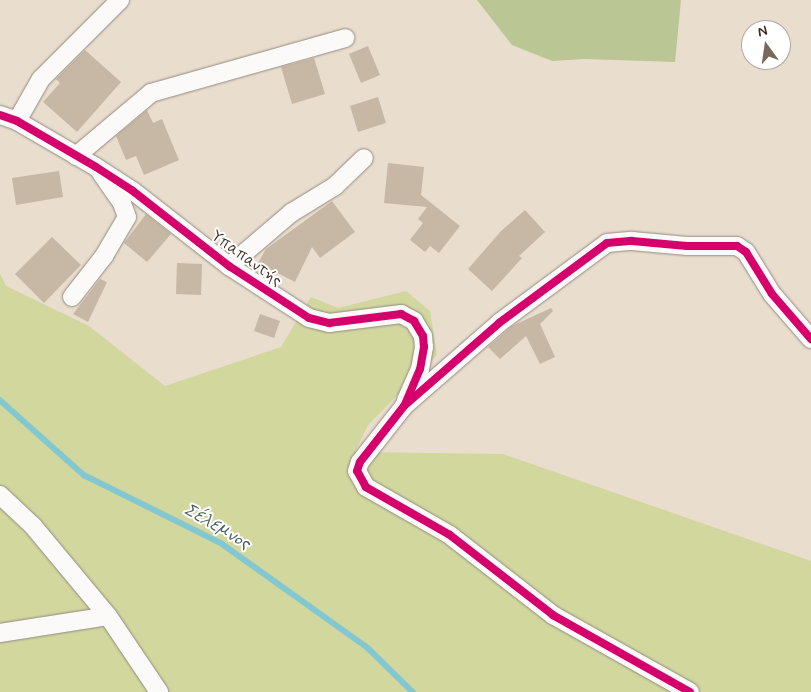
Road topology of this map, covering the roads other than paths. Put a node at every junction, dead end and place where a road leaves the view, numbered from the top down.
1 (120, 0) edge
2 (345, 38) dead end
3 (0, 115) edge
4 (17, 121) junction
5 (76, 156) junction
6 (364, 158) dead end
7 (96, 167) junction
8 (229, 266) junction
9 (72, 297) dead end
10 (811, 338) edge
11 (404, 406) junction
12 (0, 495) edge
13 (108, 616) junction
14 (0, 633) edge
15 (159, 692) edge
16 (690, 692) edge

1 - 4 street
2 - 5 street
3 - 4 street, Υπαπαντής
4 - 5 street, Υπαπαντής
5 - 7 street, Υπαπαντής
6 - 8 street
7 - 8 street, Υπαπαντής
7 - 9 street
8 - 11 street, Υπαπαντής
10 - 11 street
11 - 16 street
12 - 13 street
13 - 14 street
13 - 15 street

